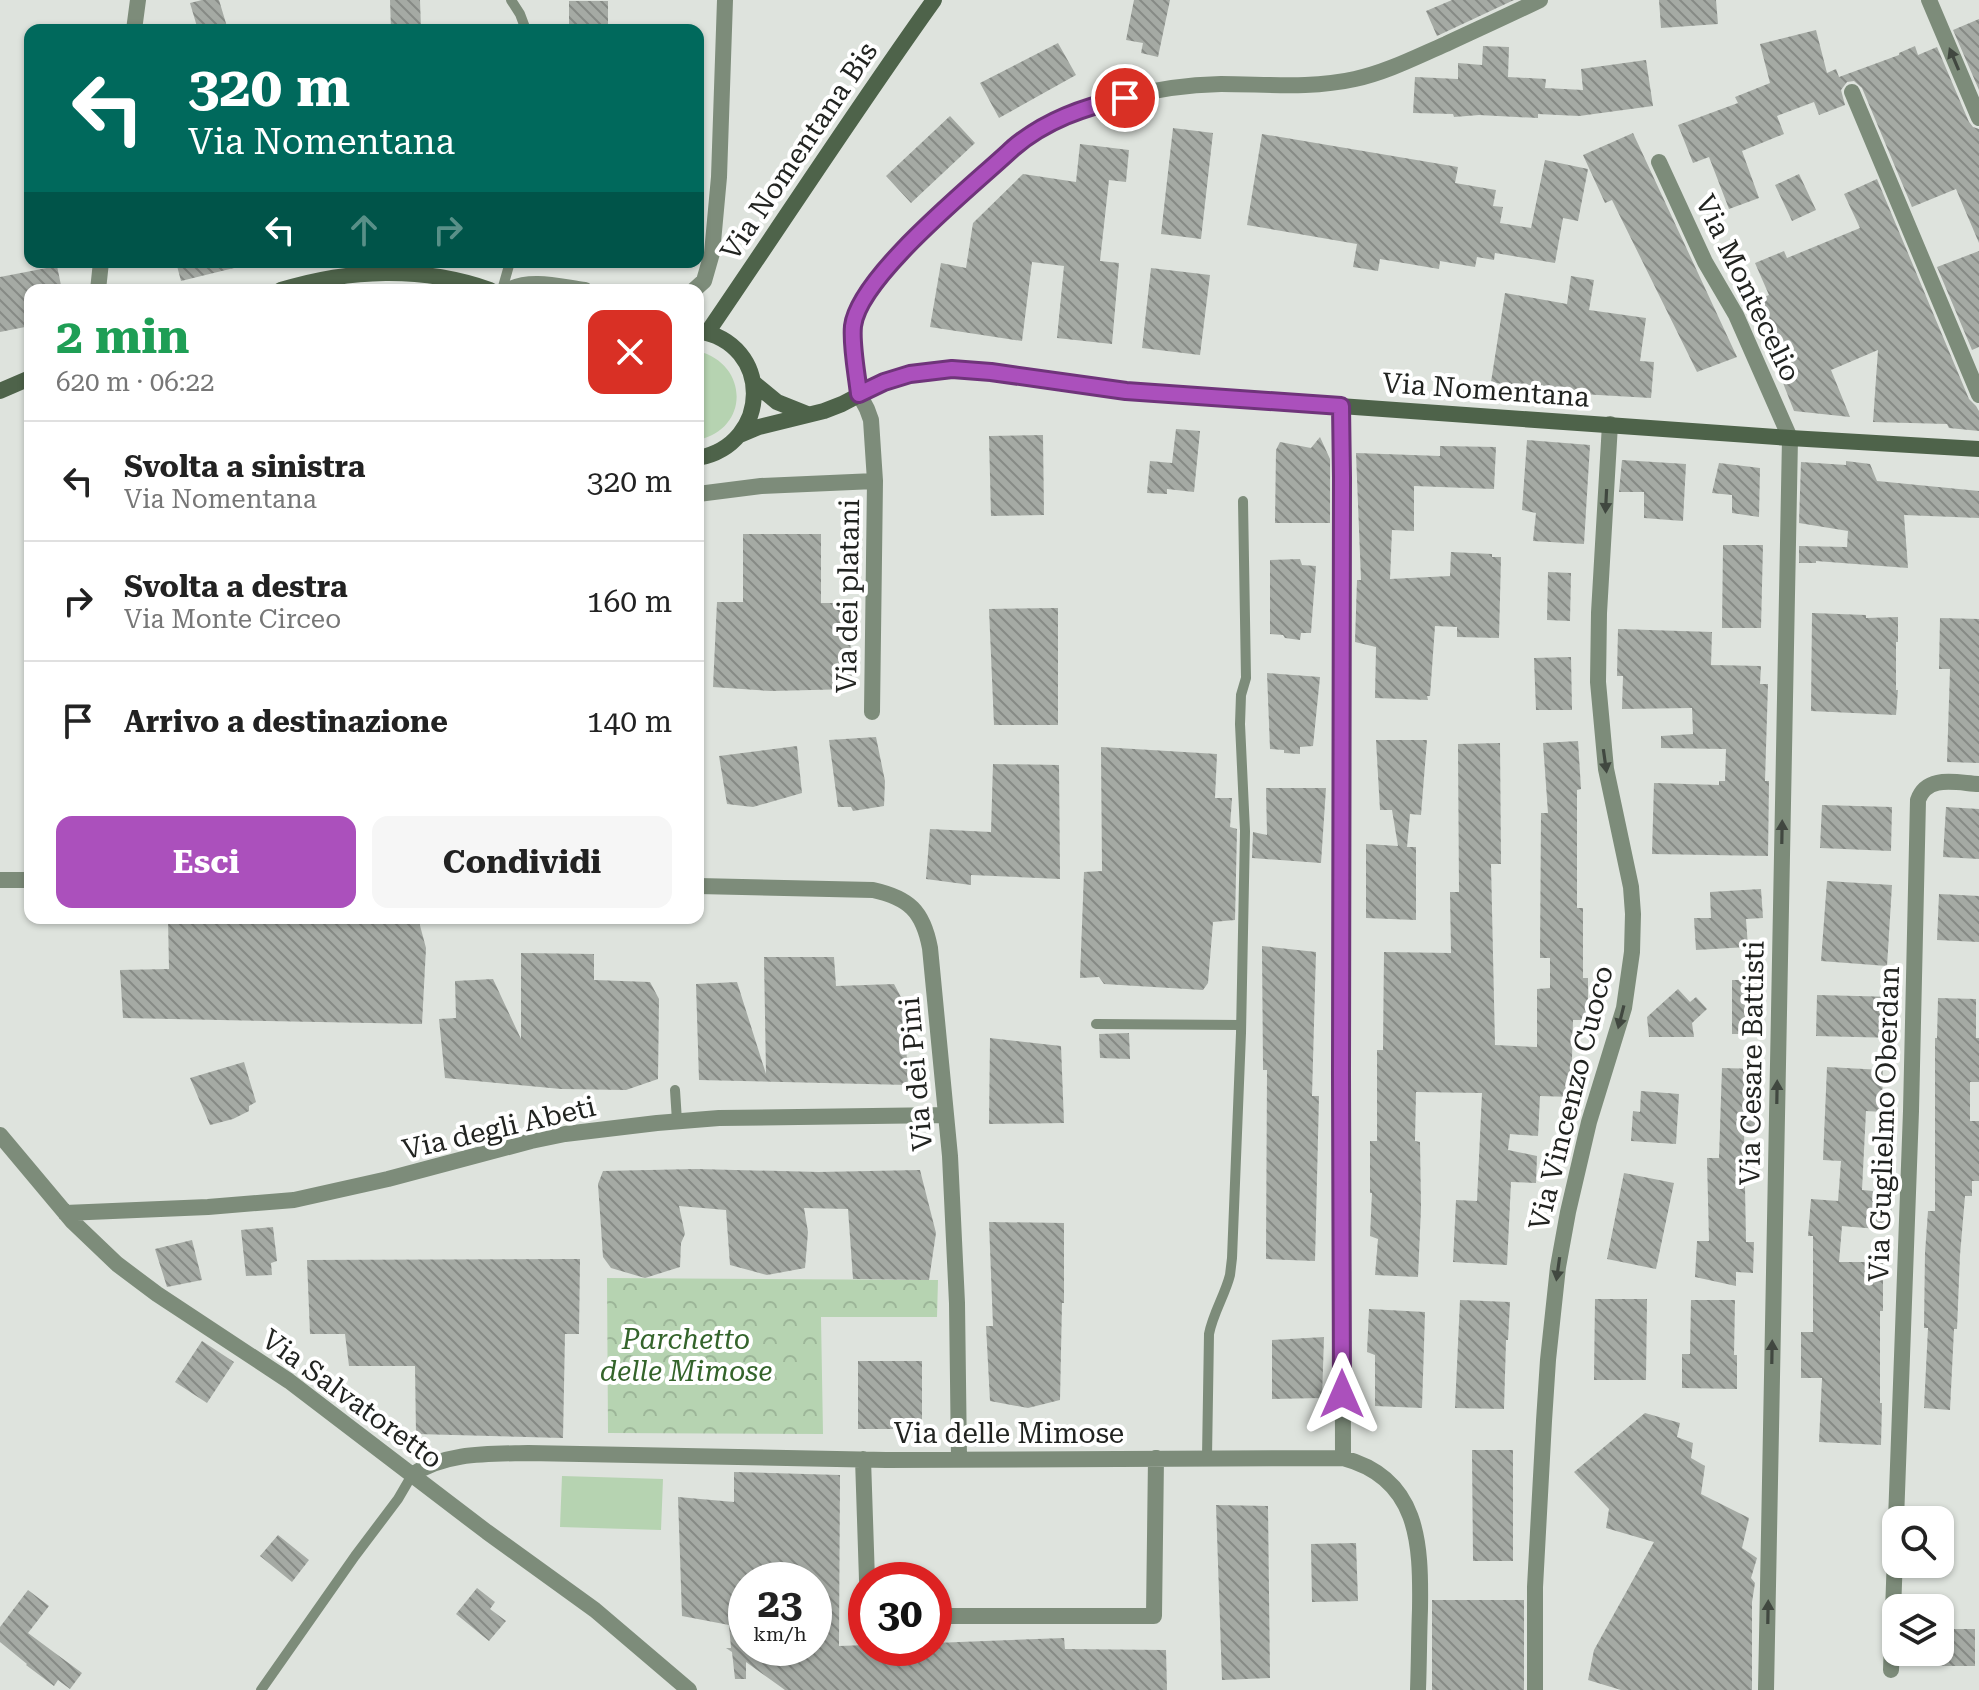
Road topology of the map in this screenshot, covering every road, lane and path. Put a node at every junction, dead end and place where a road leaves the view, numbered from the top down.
1 (138, 0) edge
2 (511, 0) edge
3 (725, 0) edge
4 (934, 0) edge
5 (1540, 0) edge
6 (1929, 0) edge
7 (135, 24) edge
8 (524, 24) edge
9 (1852, 92) dead end
10 (1979, 118) edge
11 (1659, 162) dead end
12 (304, 284) edge
13 (467, 284) edge
14 (701, 284) edge
15 (704, 329) edge
16 (704, 333) edge
17 (24, 381) edge
18 (754, 383) junction
19 (0, 391) edge
20 (859, 394) junction
21 (1979, 395) edge
22 (1341, 406) junction
23 (808, 415) junction
24 (1610, 424) junction
25 (740, 435) junction
26 (1790, 438) junction
27 (1979, 449) edge
28 (704, 457) edge
29 (875, 481) junction
30 (704, 493) edge
31 (1243, 501) dead end
32 (872, 712) dead end
33 (1979, 784) edge
34 (0, 880) edge
35 (24, 880) edge
36 (704, 886) edge
37 (1096, 1024) dead end
38 (1241, 1025) junction
39 (675, 1090) dead end
40 (946, 1115) junction
41 (677, 1121) junction
42 (0, 1135) edge
43 (65, 1213) junction
44 (1207, 1457) junction
45 (1156, 1458) junction
46 (1343, 1458) junction
47 (863, 1459) junction
48 (959, 1459) junction
49 (412, 1475) junction
50 (1897, 1506) edge
51 (866, 1562) edge
52 (1894, 1578) edge
53 (952, 1616) edge
54 (1891, 1670) dead end
55 (261, 1690) edge
56 (689, 1690) edge
57 (1418, 1690) edge
58 (1535, 1690) edge
59 (1766, 1690) edge

1 - 7 street
2 - 8 lane
3 - 14 street
4 - 15 street, Via Nomentana Bis
5 - 20 street, Via dei platani
10 -> 6 street
9 - 21 street
11 - 26 street, Via Montecelio
12 - 13 street
16 - 18 street
17 - 19 street
18 - 23 street
18 - 25 street
20 - 22 street, Via Nomentana
20 - 23 street, Via Nomentana
20 - 29 street, Via dei platani
22 - 24 street, Via Nomentana
22 - 46 street
23 - 25 street, Via Nomentana
24 - 26 street, Via Nomentana
24 -> 58 street, Via Vincenzo Cuoco
25 - 28 street, Via Nomentana
26 - 27 street, Via Nomentana
59 -> 26 street, Via Cesare Battisti
29 - 30 street, Via dei platani
29 - 32 street, Via dei platani
31 - 38 lane
33 - 50 street, Via Guglielmo Oberdan
34 - 35 street
36 - 40 street, Via dei Pini
37 - 38 lane
38 - 44 lane
39 - 41 lane
40 - 41 street, Via degli Abeti
40 - 48 street, Via dei Pini
41 - 43 street, Via degli Abeti
42 - 43 street, Via Salvatoretto
43 - 49 street, Via Salvatoretto
44 - 45 street, Via delle Mimose
44 - 46 street, Via delle Mimose
45 - 48 street, Via delle Mimose
45 - 53 street
46 - 57 street, Via delle Mimose
47 - 48 street, Via delle Mimose
47 - 49 street, Via delle Mimose
47 - 51 street
49 - 55 lane
49 - 56 street, Via Salvatoretto
52 - 54 street, Via Guglielmo Oberdan

